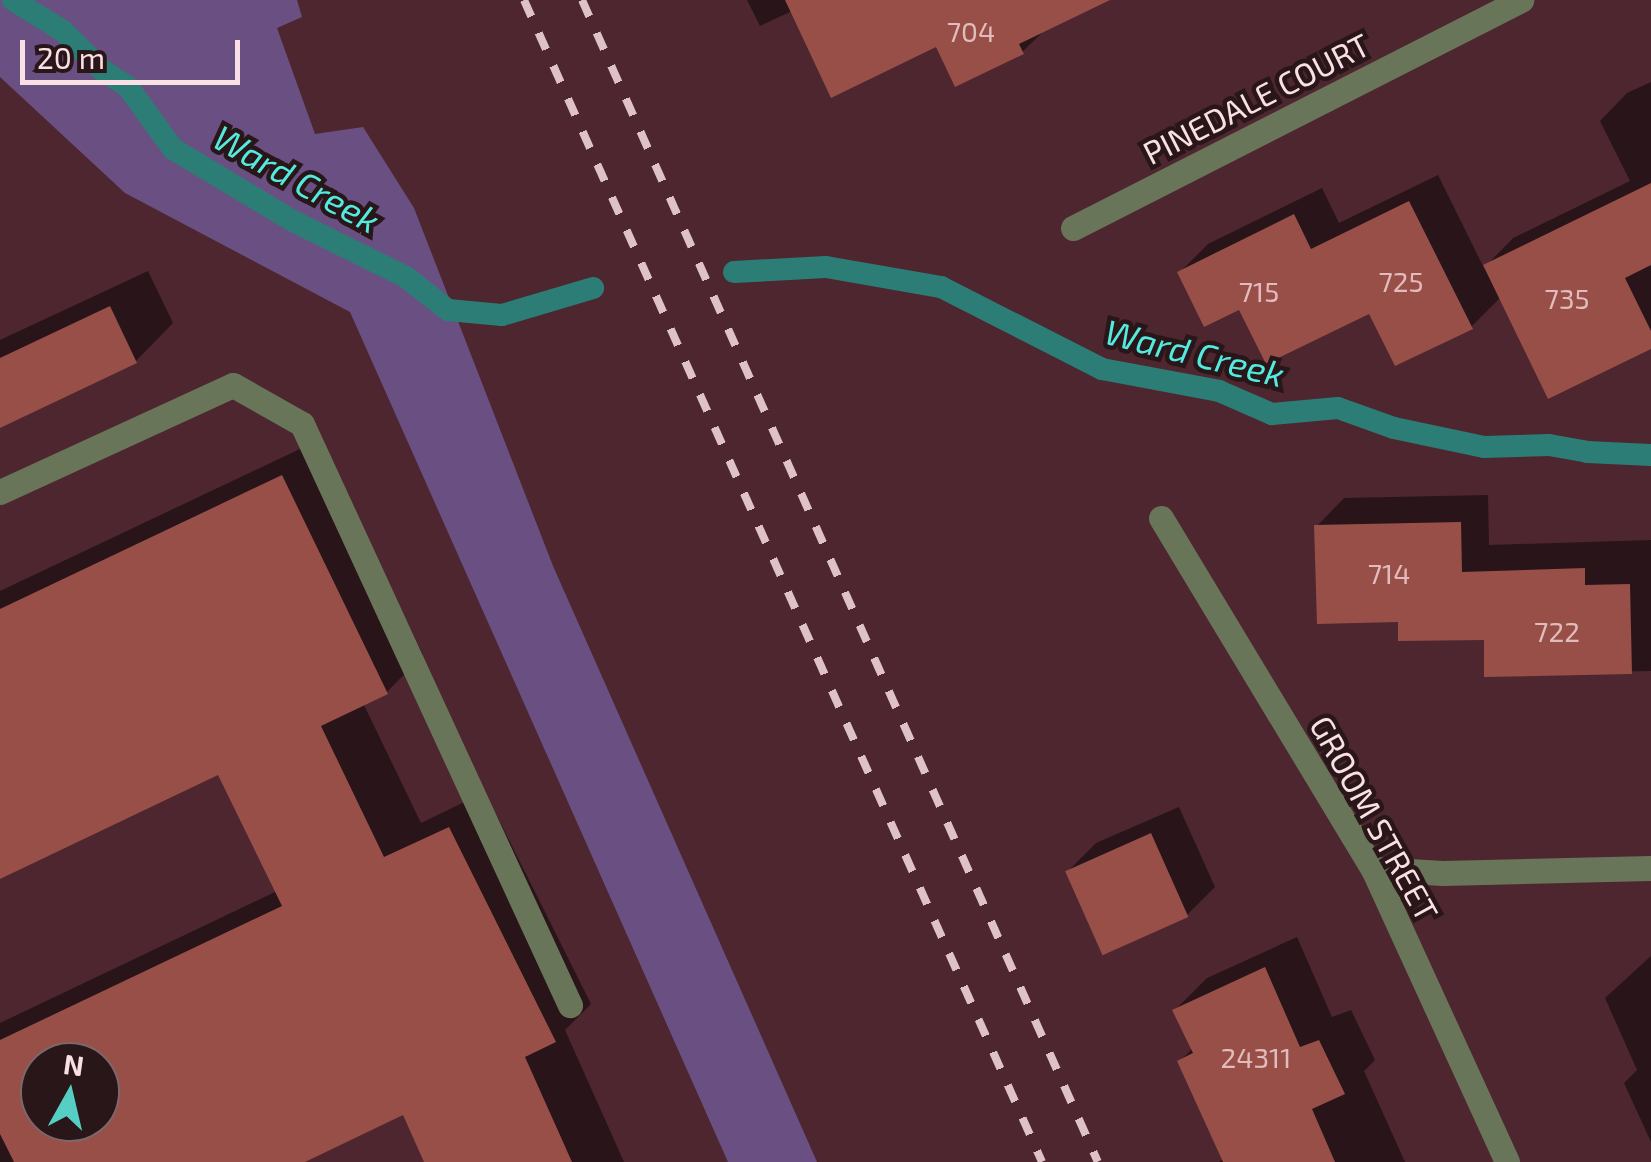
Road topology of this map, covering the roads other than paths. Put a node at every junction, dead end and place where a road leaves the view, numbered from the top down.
1 (1521, 0) edge
2 (1073, 228) dead end
3 (0, 492) edge
4 (1161, 518) dead end
5 (1651, 868) edge
6 (1373, 869) junction
7 (570, 1005) dead end
8 (1507, 1162) edge

1 - 2 street, PINEDALE COURT
3 - 7 street
4 - 6 street, GROOM STREET
5 - 6 street
6 - 8 street, GROOM STREET

